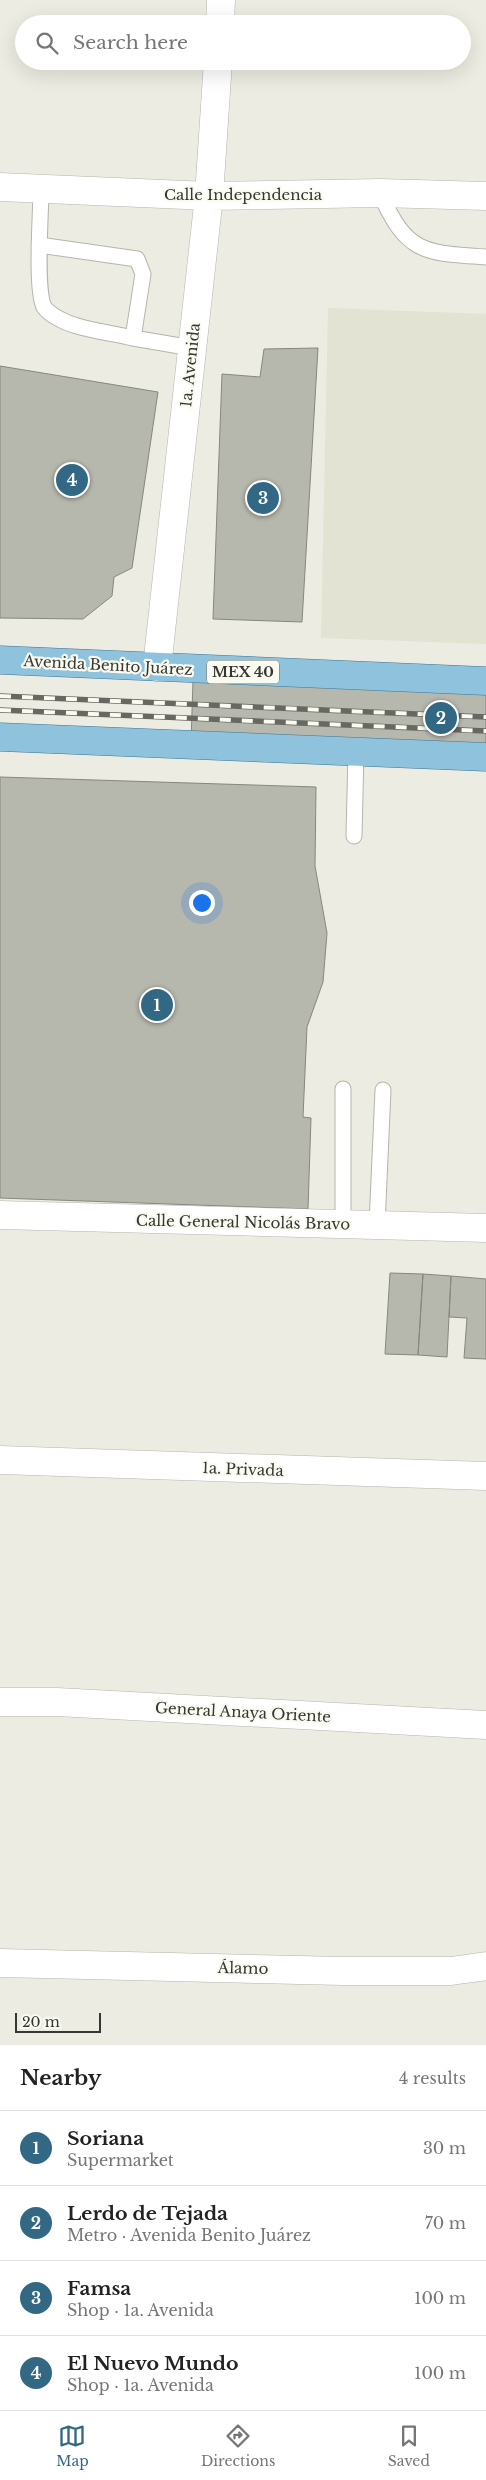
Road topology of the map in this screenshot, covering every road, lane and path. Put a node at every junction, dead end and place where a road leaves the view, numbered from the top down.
1 (222, 0) edge
2 (221, 15) edge
3 (217, 70) edge
4 (0, 187) edge
5 (41, 189) junction
6 (380, 193) junction
7 (209, 196) junction
8 (486, 196) edge
9 (40, 245) junction
10 (486, 257) edge
11 (133, 338) junction
12 (192, 348) junction
13 (0, 660) edge
14 (158, 667) junction
15 (486, 682) edge
16 (0, 737) edge
17 (356, 752) junction
18 (486, 757) edge
19 (354, 836) dead end
20 (343, 1089) dead end
21 (383, 1090) dead end
22 (0, 1216) edge
23 (343, 1224) junction
24 (377, 1225) junction
25 (486, 1228) edge
26 (0, 1460) edge
27 (486, 1476) edge
28 (0, 1702) edge
29 (486, 1725) edge
30 (0, 1963) edge
31 (486, 1966) edge

1 - 2 street
3 - 7 street, 1a. Avenida
4 - 5 street, Calle Independencia
5 - 7 street, Calle Independencia
5 - 9 lane
6 - 7 street, Calle Independencia
6 - 8 street, Calle Independencia
6 - 10 lane
7 - 12 street, 1a. Avenida
9 - 11 lane
9 - 11 lane
11 - 12 lane
12 - 14 street, 1a. Avenida
13 - 14 main road, Avenida Benito Juárez / MEX 40
14 - 15 main road, Avenida Benito Juárez / MEX 40
16 - 17 main road
17 - 18 main road
17 - 19 lane
20 - 23 lane
21 - 24 lane
22 - 23 street, Calle General Nicolás Bravo
23 - 24 street, Calle General Nicolás Bravo
24 - 25 street, Calle General Nicolás Bravo
26 - 27 street, 1a. Privada
28 - 29 street, General Anaya Oriente
30 - 31 street, Álamo

